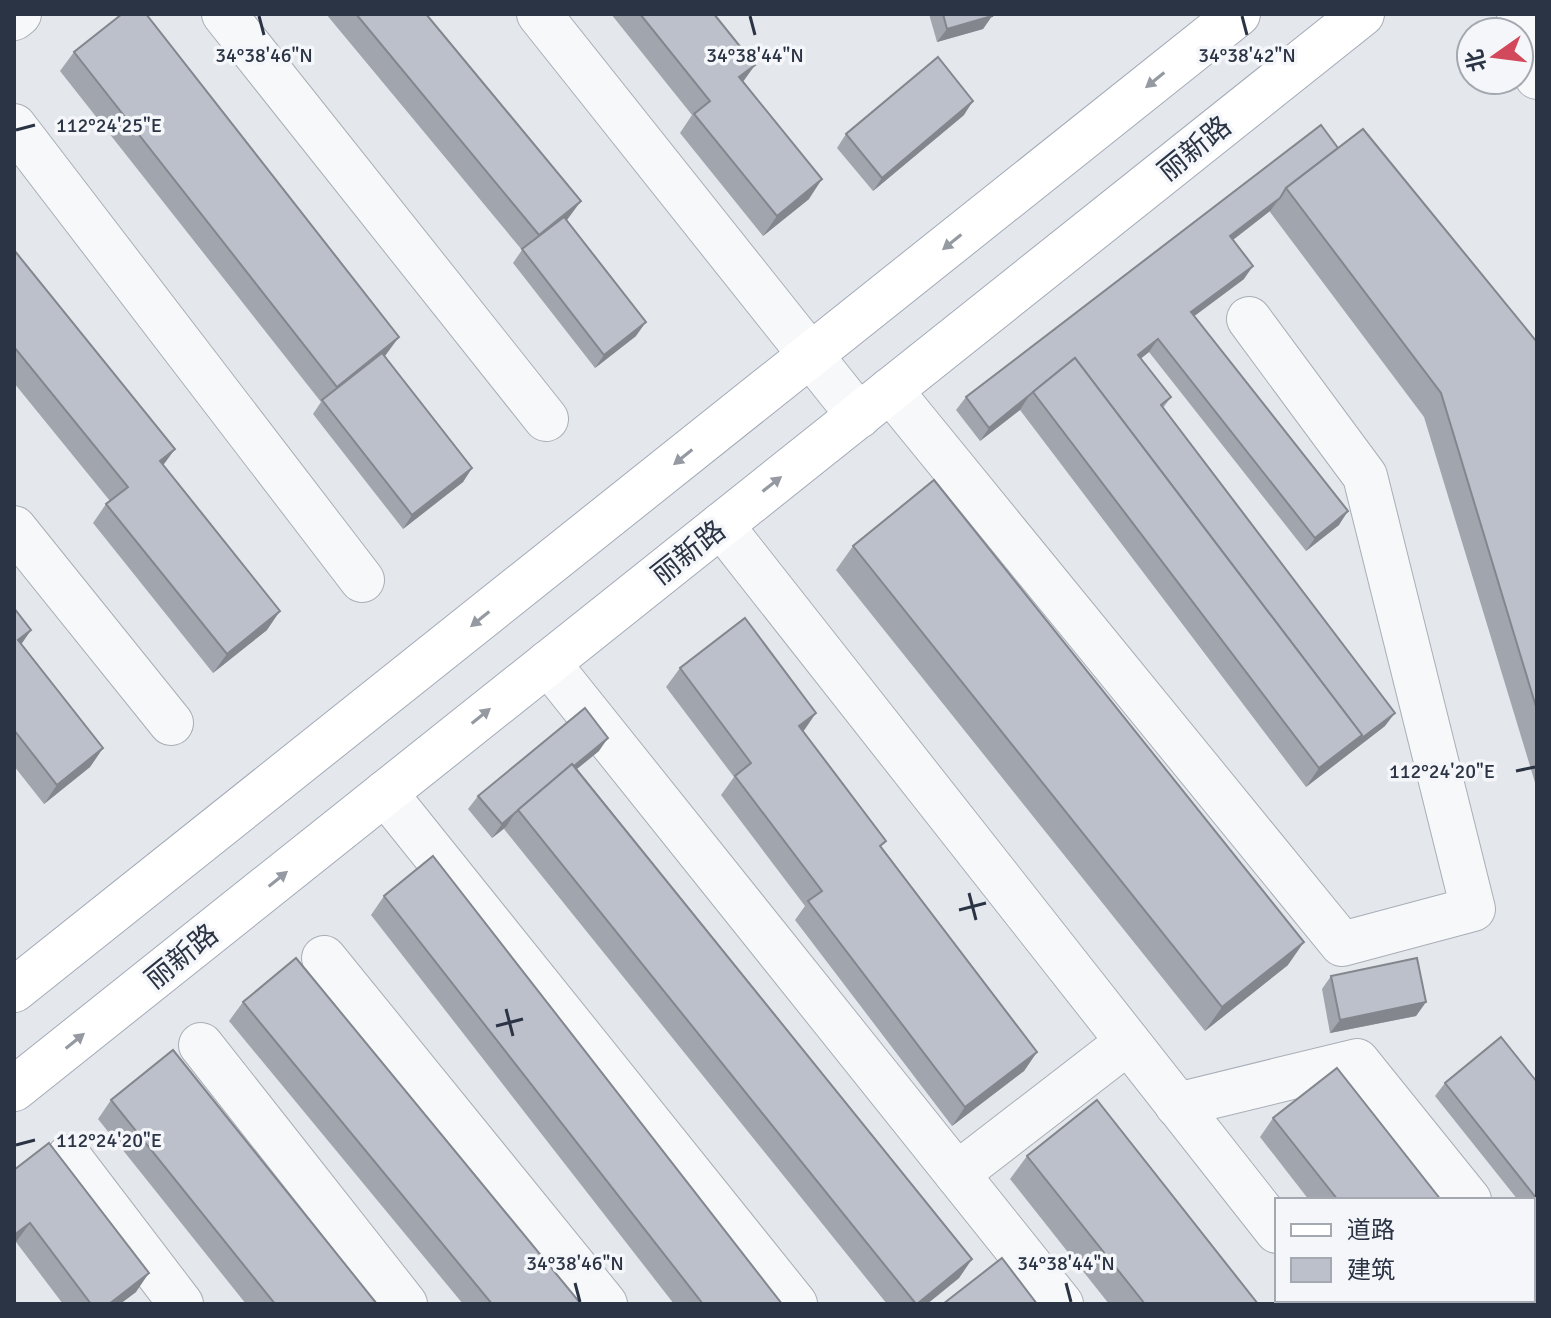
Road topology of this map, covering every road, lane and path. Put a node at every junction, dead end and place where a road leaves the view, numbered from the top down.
1 (19, 14) edge
2 (224, 14) edge
3 (539, 14) edge
4 (1238, 14) edge
5 (1362, 14) edge
6 (1519, 14) edge
7 (14, 18) edge
8 (1537, 77) edge
9 (14, 126) edge
10 (1249, 319) dead end
11 (810, 355) junction
12 (874, 403) junction
13 (546, 419) dead end
14 (721, 525) junction
15 (14, 528) edge
16 (362, 580) dead end
17 (548, 663) junction
18 (171, 723) dead end
19 (385, 793) junction
20 (324, 958) dead end
21 (14, 990) edge
22 (1128, 1042) junction
23 (201, 1045) dead end
24 (14, 1089) edge
25 (1177, 1105) junction
26 (69, 1157) dead end
27 (957, 1174) junction
28 (1467, 1198) edge
29 (1275, 1228) edge
30 (181, 1304) edge
31 (405, 1304) edge
32 (605, 1304) edge
33 (795, 1304) edge
34 (1061, 1304) edge

1 - 7 street
2 - 13 street
3 - 11 street
4 -> 11 main road
5 - 12 main road, 丽新路
6 - 8 street
9 - 16 street
10 - 12 street
11 - 12 street
11 -> 21 main road
14 -> 12 main road, 丽新路
14 - 17 main road, 丽新路
14 - 22 street
15 - 18 street
19 -> 17 main road, 丽新路
17 - 27 street
24 -> 19 main road, 丽新路
19 - 33 street
20 - 32 street
22 - 25 street
22 - 27 street
23 - 31 street
25 - 28 street
25 - 29 street
26 - 30 street
27 - 34 street

